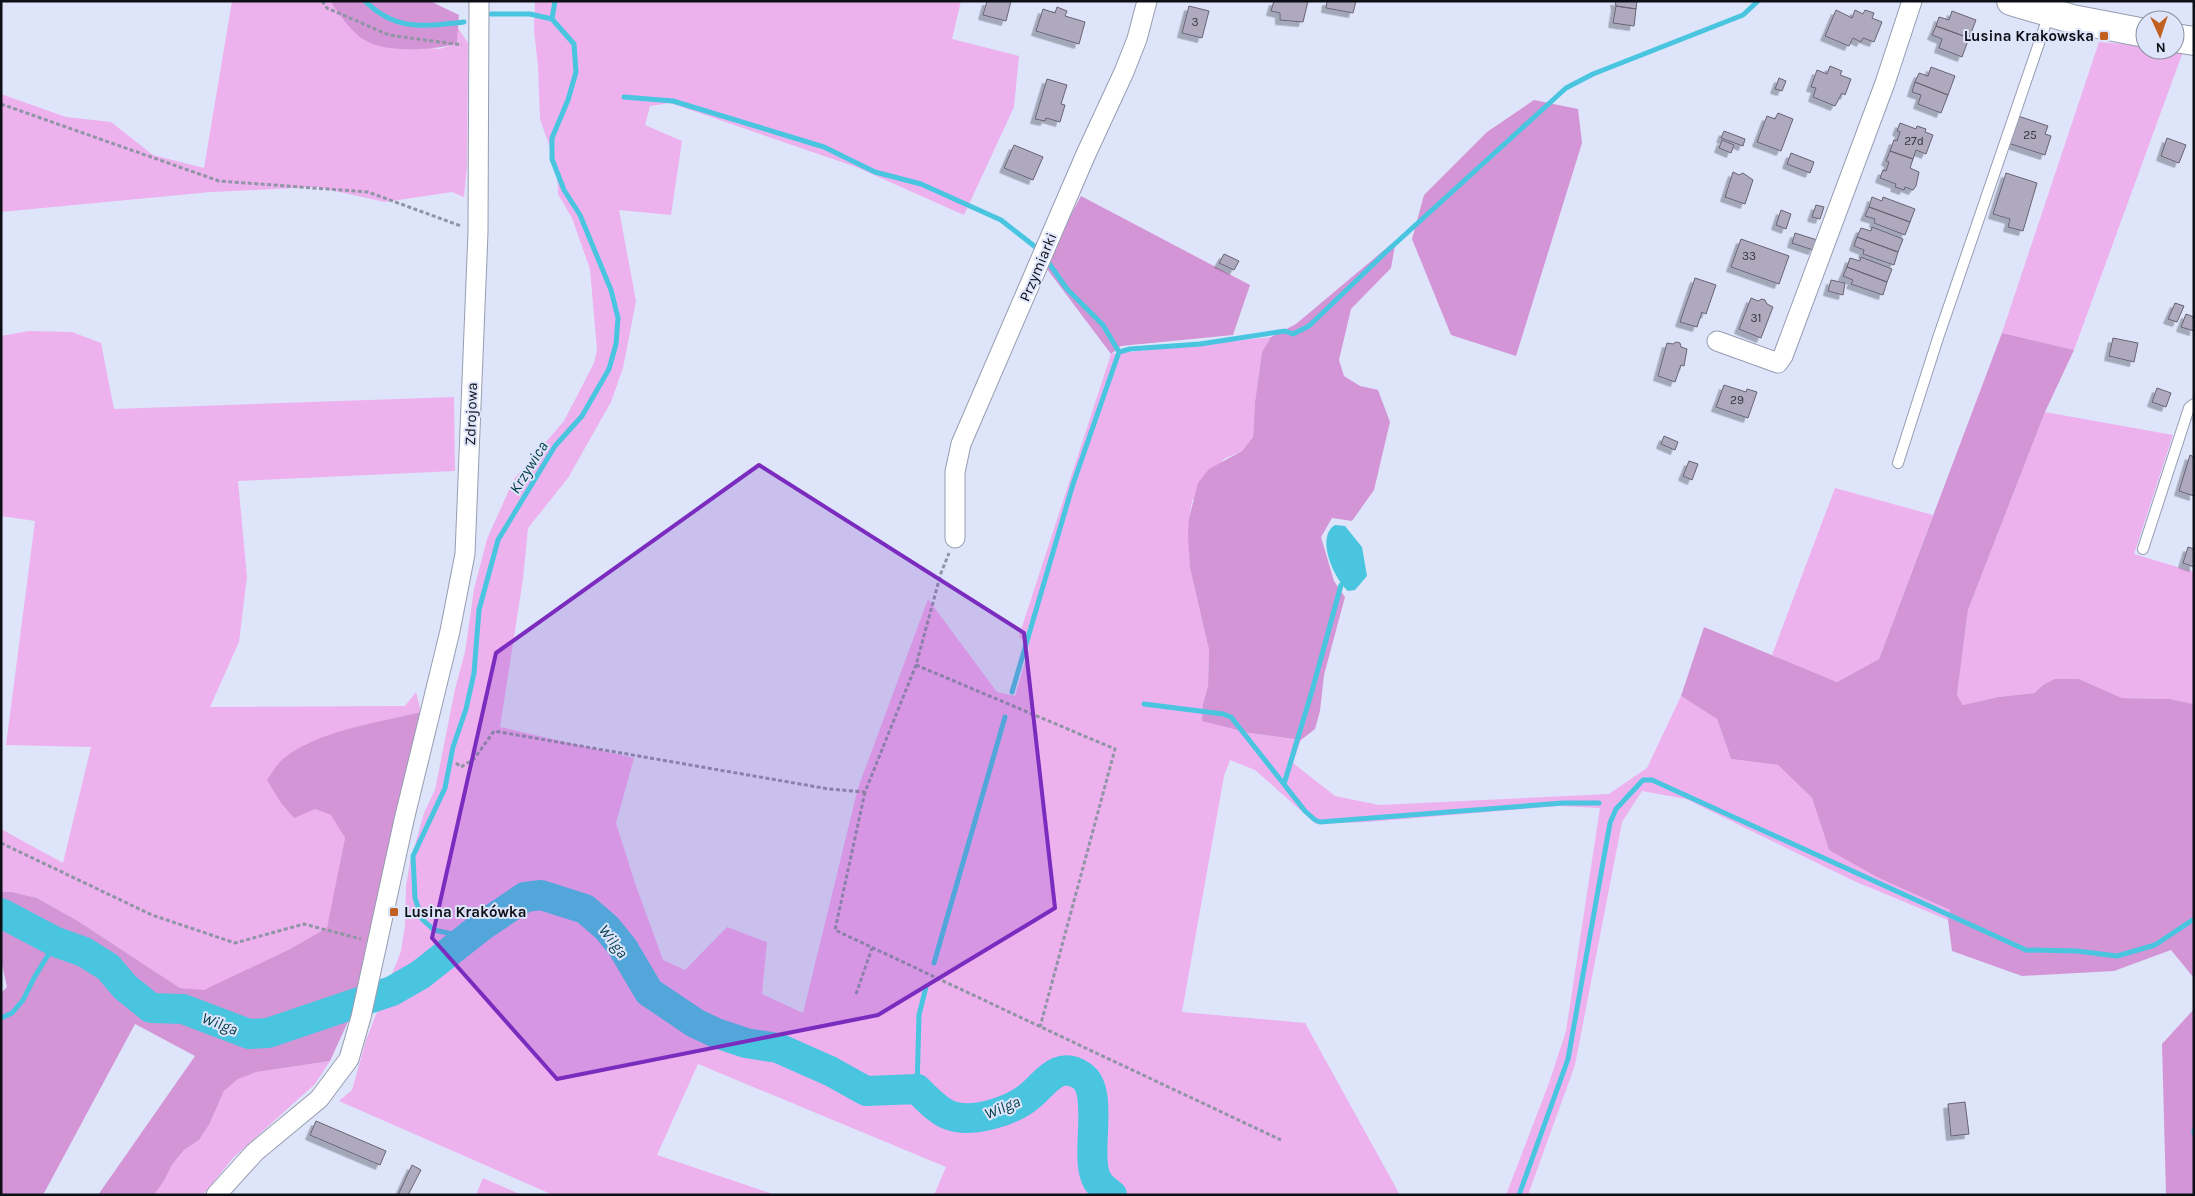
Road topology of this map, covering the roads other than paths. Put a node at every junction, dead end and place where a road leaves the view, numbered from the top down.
1 (479, 1) edge
2 (1147, 1) edge
3 (1912, 1) edge
4 (2010, 1) edge
5 (2050, 13) junction
6 (2135, 31) edge
7 (1717, 341) dead end
8 (2194, 404) edge
9 (1898, 463) dead end
10 (955, 538) road end
11 (2143, 548) dead end
12 (216, 1195) edge

1 - 12 street, Zdrojowa
2 - 10 street, Przymiarki
3 - 7 street
4 - 5 street
5 - 6 street
5 - 9 lane
8 - 11 lane

